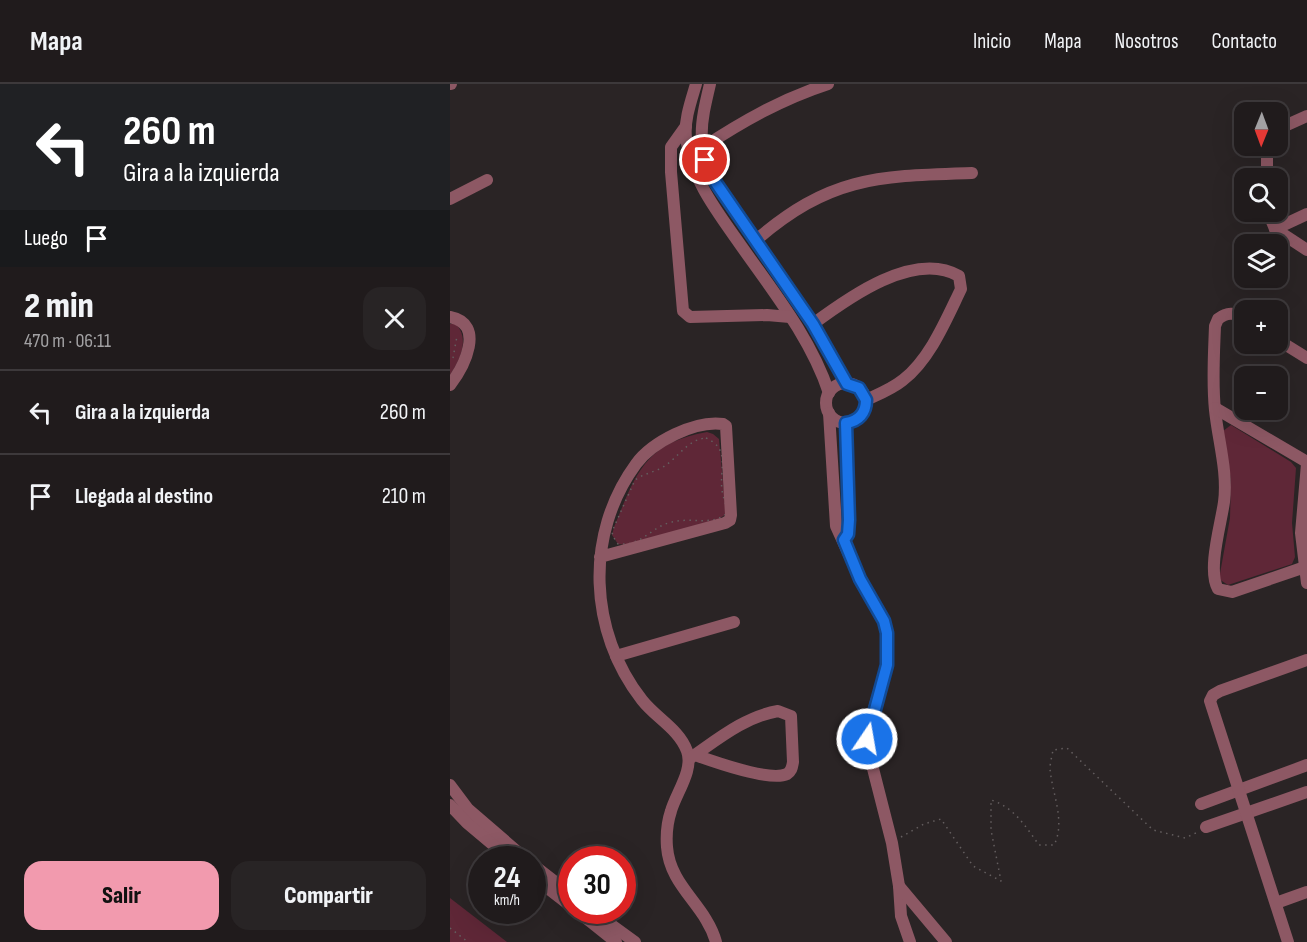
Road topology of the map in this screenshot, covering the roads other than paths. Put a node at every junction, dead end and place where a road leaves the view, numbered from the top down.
1 (696, 84) edge
2 (710, 84) edge
3 (828, 84) edge
4 (1307, 116) edge
5 (1288, 125) edge
6 (686, 126) junction
7 (702, 148) junction
8 (972, 173) dead end
9 (487, 180) dead end
10 (450, 199) edge
11 (1307, 214) edge
12 (1272, 222) edge
13 (1275, 228) junction
14 (755, 241) junction
15 (1307, 250) edge
16 (1234, 314) edge
17 (450, 317) edge
18 (790, 317) junction
19 (813, 324) junction
20 (1288, 346) edge
21 (1307, 358) edge
22 (847, 384) junction
23 (450, 385) edge
24 (829, 393) junction
25 (866, 400) junction
26 (1215, 408) junction
27 (829, 413) junction
28 (846, 423) junction
29 (1307, 463) edge
30 (844, 540) junction
31 (600, 557) junction
32 (1305, 567) junction
33 (1307, 583) edge
34 (734, 622) dead end
35 (616, 656) junction
36 (1307, 660) edge
37 (692, 757) junction
38 (1307, 765) edge
39 (450, 785) edge
40 (1239, 791) junction
41 (1307, 792) edge
42 (1201, 804) dead end
43 (450, 805) edge
44 (1247, 813) junction
45 (1206, 827) road end
46 (495, 846) edge
47 (511, 846) edge
48 (546, 875) edge
49 (558, 884) edge
50 (899, 885) junction
51 (546, 887) edge
52 (1307, 892) edge
53 (558, 896) edge
54 (1276, 903) junction
55 (594, 924) edge
56 (610, 924) edge
57 (616, 942) edge
58 (634, 942) edge
59 (716, 942) edge
60 (910, 942) edge
61 (946, 942) edge
62 (1288, 942) edge

1 - 6 street
2 - 7 street
3 - 7 street
4 - 5 street
6 - 18 street
6 - 18 street
7 - 14 street
8 - 14 street
9 - 10 street
11 - 13 street
12 - 13 street
13 - 15 street
14 - 19 street
16 - 26 street
17 - 23 street
18 - 24 street
19 - 22 street
19 - 25 street
20 - 21 street
22 - 24 street
22 - 25 street
24 - 27 street
25 - 28 street
26 - 29 street
26 - 32 street
27 - 28 street
27 - 30 street
28 - 30 street
29 - 32 street
30 - 50 street
31 - 31 street
31 - 35 street
32 - 33 street
34 - 35 street
35 - 37 street
36 - 40 street
37 - 37 street
37 - 59 street
38 - 40 street
39 - 47 street
40 - 42 street
40 - 44 street
41 - 44 street
43 - 46 street
44 - 45 street
44 - 54 street
48 - 49 street
50 - 60 street
50 - 61 street
51 - 53 street
52 - 54 street
54 - 62 street
55 - 57 street
56 - 58 street

